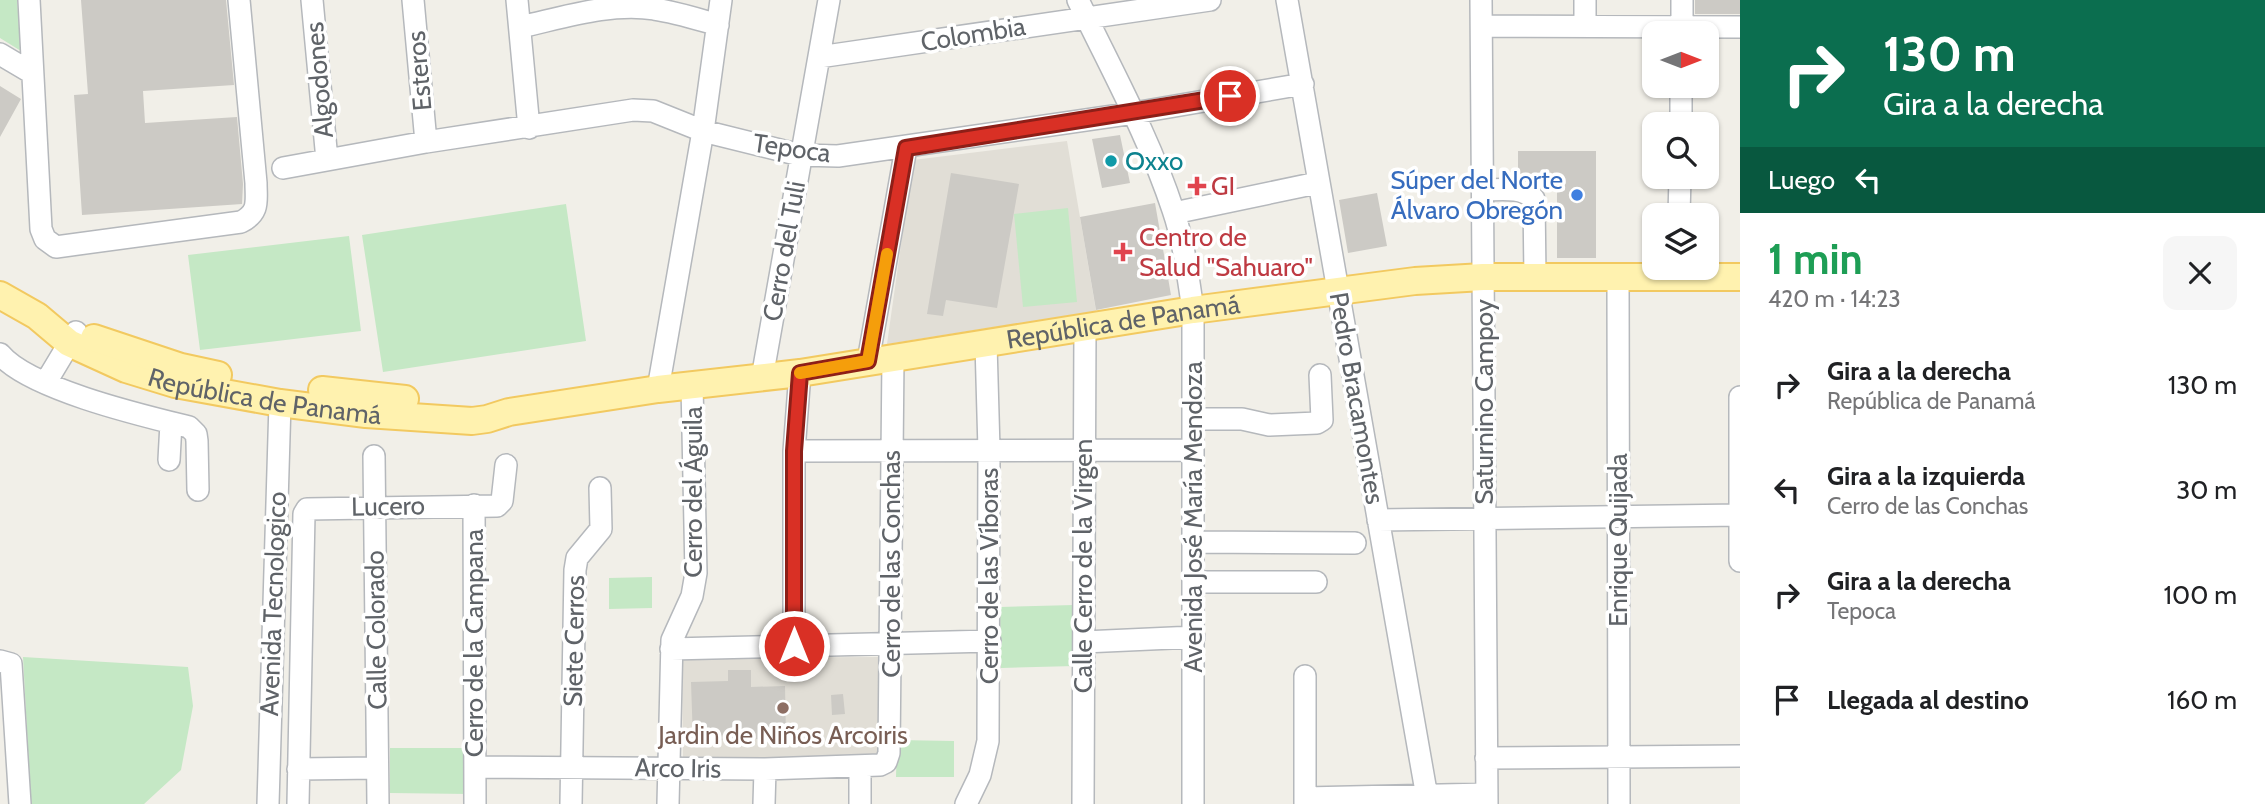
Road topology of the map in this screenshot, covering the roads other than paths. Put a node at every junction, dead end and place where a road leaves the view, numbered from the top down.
1 (29, 0) edge
2 (239, 0) edge
3 (312, 0) edge
4 (413, 0) edge
5 (517, 0) edge
6 (721, 0) edge
7 (830, 0) edge
8 (1210, 0) edge
9 (1287, 0) edge
10 (1481, 0) edge
11 (1585, 0) edge
12 (1682, 0) edge
13 (1082, 8) edge
14 (1682, 21) edge
15 (718, 25) junction
16 (1482, 26) junction
17 (1585, 26) junction
18 (520, 27) junction
19 (1740, 27) edge
20 (1642, 28) edge
21 (1719, 28) edge
22 (0, 54) edge
23 (819, 57) junction
24 (32, 74) junction
25 (1303, 84) junction
26 (1134, 113) junction
27 (529, 128) junction
28 (703, 131) junction
29 (426, 142) junction
30 (906, 148) junction
31 (800, 155) junction
32 (327, 160) junction
33 (283, 168) dead end
34 (1317, 183) junction
35 (1483, 190) junction
36 (1174, 212) junction
37 (1642, 275) edge
38 (1719, 275) edge
39 (1483, 277) junction
40 (1535, 277) junction
41 (1618, 277) junction
42 (1740, 277) edge
43 (1339, 291) junction
44 (0, 295) edge
45 (1193, 310) junction
46 (1085, 328) junction
47 (72, 337) junction
48 (986, 344) junction
49 (114, 345) junction
50 (0, 354) edge
51 (881, 359) junction
52 (0, 368) edge
53 (22, 373) junction
54 (800, 373) junction
55 (1320, 375) dead end
56 (762, 378) junction
57 (46, 382) junction
58 (692, 385) junction
59 (658, 389) junction
60 (1740, 397) edge
61 (280, 403) junction
62 (477, 407) junction
63 (509, 412) junction
64 (1193, 419) junction
65 (171, 423) junction
66 (1083, 449) junction
67 (891, 450) junction
68 (989, 450) junction
69 (1193, 450) junction
70 (794, 451) junction
71 (374, 456) dead end
72 (169, 460) dead end
73 (506, 466) dead end
74 (600, 488) dead end
75 (198, 490) dead end
76 (474, 505) junction
77 (375, 506) junction
78 (1618, 515) junction
79 (1739, 515) edge
80 (1485, 517) junction
81 (1378, 520) junction
82 (1193, 542) junction
83 (1355, 543) dead end
84 (1740, 561) edge
85 (1194, 582) junction
86 (1316, 582) dead end
87 (1194, 637) junction
88 (990, 641) junction
89 (890, 642) junction
90 (1084, 642) junction
91 (794, 646) junction
92 (671, 649) junction
93 (0, 661) edge
94 (1305, 676) dead end
95 (1619, 756) junction
96 (1740, 756) edge
97 (1486, 758) junction
98 (870, 766) junction
99 (475, 767) junction
100 (572, 767) junction
101 (377, 768) junction
102 (668, 768) junction
103 (298, 769) junction
104 (765, 769) junction
105 (0, 790) edge
106 (1427, 797) junction
107 (1487, 799) edge
108 (1306, 801) edge
109 (20, 804) edge
110 (268, 804) edge
111 (298, 804) edge
112 (377, 804) edge
113 (475, 804) edge
114 (571, 804) edge
115 (668, 804) edge
116 (764, 804) edge
117 (860, 804) edge
118 (966, 804) edge
119 (1083, 804) edge
120 (1193, 804) edge
121 (1619, 804) edge

1 - 24 street
2 - 24 street
3 - 32 street, Algodones
4 - 29 street, Esteros
5 - 18 street
6 - 15 street, Cerro del Águila
7 - 23 street, Cerro del Tuli
8 - 13 street, Colombia
9 - 25 street, Pedro Bracamontes
10 - 16 street, Saturnino Campoy
11 - 17 street
12 - 14 street
13 - 23 street, Colombia
13 - 26 street, Avenida José María Mendoza
15 - 18 street
15 - 28 street, Cerro del Águila
16 - 17 street
16 - 35 street, Saturnino Campoy
17 - 20 street
18 - 27 street
19 - 21 street
22 - 24 street
23 - 31 street, Cerro del Tuli
25 - 26 street, Tepoca
25 - 34 street, Pedro Bracamontes
26 - 30 street, Tepoca
26 - 36 street, Avenida José María Mendoza
27 - 28 street, Tepoca
27 - 29 street, Tepoca
28 - 31 street, Tepoca
28 - 59 street, Cerro del Águila
29 - 32 street, Tepoca
30 - 31 street, Tepoca
30 - 51 street, Cerro de las Conchas
31 - 56 street, Cerro del Tuli
32 - 33 street, Tepoca
34 - 36 street
34 - 43 street, Pedro Bracamontes
35 - 39 street, Saturnino Campoy
35 - 40 street
36 - 45 street, Avenida José María Mendoza
37 - 41 main road, República de Panamá
38 - 42 main road, República de Panamá
39 - 40 main road, República de Panamá
39 - 43 main road, República de Panamá
39 - 80 street, Saturnino Campoy
40 - 41 main road, República de Panamá
41 - 78 street, Enrique Quijada
43 - 45 main road, República de Panamá
43 - 81 street, Pedro Bracamontes
44 - 47 main road, República de Panamá
45 - 46 main road, República de Panamá
45 - 64 street, Avenida José María Mendoza
46 - 48 main road, República de Panamá
46 - 66 street, Calle Cerro de la Virgen
47 - 49 main road, República de Panamá
47 - 57 street
47 - 61 main road, República de Panamá
48 - 51 main road, República de Panamá
48 - 68 street, Cerro de las Víboras
49 - 61 main road
49 - 62 main road, República de Panamá
50 - 53 street
51 - 54 main road, República de Panamá
51 - 67 street, Cerro de las Conchas
52 - 53 street
53 - 57 street
54 - 56 main road, República de Panamá
54 - 70 street
55 - 64 street
56 - 58 main road, República de Panamá
57 - 65 street
58 - 59 main road, República de Panamá
58 - 92 street, Cerro del Águila
59 - 63 main road, República de Panamá
60 - 79 street
61 - 62 main road
61 - 63 main road, República de Panamá
61 - 110 street, Avenida Tecnologico
62 - 63 main road, República de Panamá
64 - 69 street, Avenida José María Mendoza
65 - 72 street
65 - 75 street
66 - 68 street
66 - 69 street
66 - 90 street, Calle Cerro de la Virgen
67 - 68 street
67 - 70 street
67 - 89 street, Cerro de las Conchas
68 - 88 street, Cerro de las Víboras
69 - 82 street, Avenida José María Mendoza
70 - 91 street
71 - 77 street, Calle Colorado
73 - 76 street, Cerro de la Campana
74 - 100 street, Siete Cerros
76 - 77 street, Lucero
76 - 99 street, Cerro de la Campana
77 - 101 street, Calle Colorado
77 - 103 street, Lucero
78 - 79 street
78 - 80 street
78 - 95 street, Enrique Quijada
79 - 84 street
80 - 81 street
80 - 97 street, Saturnino Campoy
81 - 106 street, Pedro Bracamontes
82 - 83 street
82 - 85 street, Avenida José María Mendoza
85 - 86 street
85 - 87 street, Avenida José María Mendoza
87 - 90 street
87 - 120 street, Avenida José María Mendoza
88 - 89 street
88 - 118 street, Cerro de las Víboras
89 - 91 street
89 - 98 street, Cerro de las Conchas
90 - 119 street, Calle Cerro de la Virgen
91 - 92 street
92 - 102 street, Cerro del Águila
93 - 109 street
94 - 108 street
95 - 96 street
95 - 97 street
95 - 121 street, Enrique Quijada
97 - 107 street, Saturnino Campoy
98 - 104 street, Arco Iris
98 - 117 street, Cerro de las Conchas
99 - 100 street, Arco Iris
99 - 113 street, Cerro de la Campana
100 - 102 street, Arco Iris
100 - 114 street, Siete Cerros
101 - 103 street
101 - 112 street, Calle Colorado
102 - 104 street, Arco Iris
102 - 115 street, Cerro del Águila
103 - 111 street
104 - 116 street
105 - 109 street
106 - 107 street
106 - 108 street

